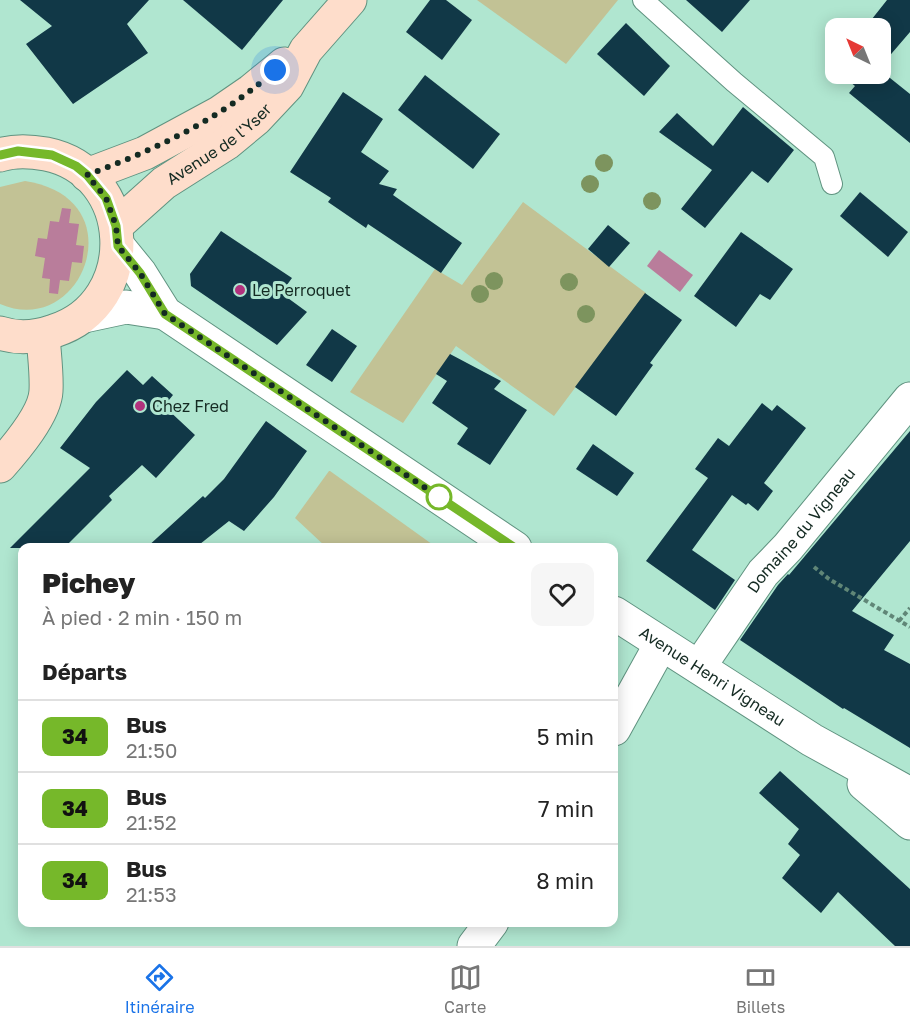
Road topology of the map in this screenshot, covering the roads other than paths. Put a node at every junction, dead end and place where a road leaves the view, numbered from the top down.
1 (350, 0) edge
2 (643, 0) edge
3 (306, 50) junction
4 (0, 155) edge
5 (87, 175) junction
6 (832, 184) dead end
7 (117, 236) junction
8 (165, 314) junction
9 (84, 316) junction
10 (43, 335) junction
11 (3, 338) edge
12 (910, 399) edge
13 (0, 466) edge
14 (508, 543) edge
15 (618, 616) edge
16 (661, 644) junction
17 (699, 668) junction
18 (618, 722) edge
19 (812, 740) junction
20 (910, 794) edge
21 (910, 822) edge
22 (488, 927) edge
23 (474, 946) edge

1 - 3 main road, Avenue de l'Yser
2 - 6 lane
3 - 5 main road, Avenue de l'Yser
3 - 7 main road, Avenue de l'Yser
4 - 5 main road
5 - 7 main road
7 - 8 street
7 - 9 main road
8 - 9 street
8 - 14 street
9 - 10 main road
10 - 11 main road
10 - 13 main road
12 - 17 street, Domaine du Vigneau
15 - 16 street, Avenue Henri Vigneau
16 - 17 street, Avenue Henri Vigneau
16 - 18 street
17 - 19 street, Avenue Henri Vigneau
19 - 20 street, Avenue Henri Vigneau
19 - 21 street, Avenue Henri Vigneau
22 - 23 street

